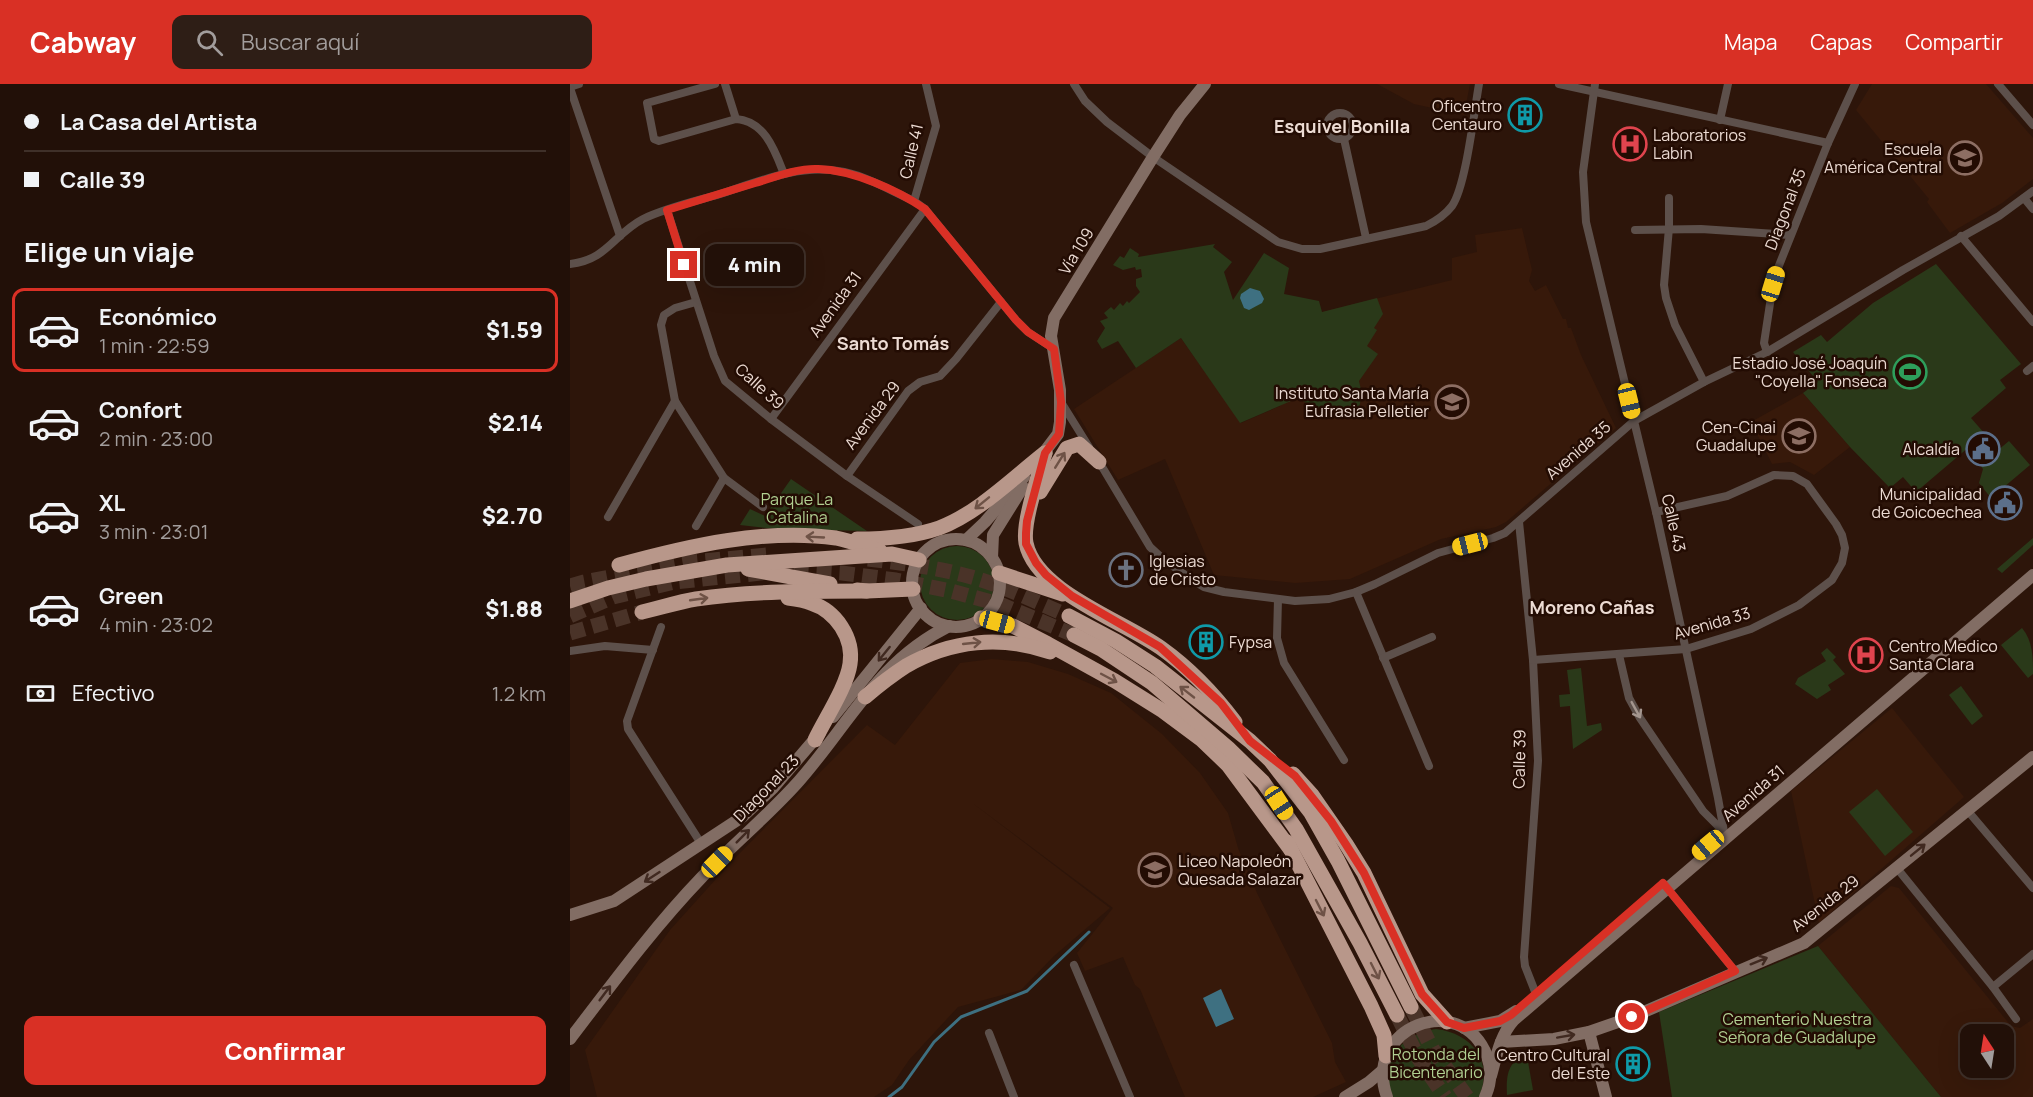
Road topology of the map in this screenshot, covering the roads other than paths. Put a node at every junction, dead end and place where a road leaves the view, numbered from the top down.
1 (579, 84) edge
2 (715, 84) edge
3 (725, 84) edge
4 (926, 84) edge
5 (1074, 84) edge
6 (1205, 84) edge
7 (1479, 84) edge
8 (1559, 84) edge
9 (1728, 84) edge
10 (1855, 84) edge
11 (1998, 84) edge
12 (570, 88) edge
13 (1594, 88) edge
14 (736, 119) junction
15 (1720, 120) junction
16 (2033, 125) edge
17 (1344, 139) dead end
18 (1828, 143) junction
19 (1153, 157) junction
20 (784, 174) junction
21 (2033, 191) edge
22 (1669, 198) dead end
23 (2024, 198) junction
24 (914, 201) junction
25 (925, 209) junction
26 (2033, 209) edge
27 (667, 210) junction
28 (1669, 228) junction
29 (1635, 230) dead end
30 (1790, 235) junction
31 (620, 236) junction
32 (1961, 236) junction
33 (1366, 238) junction
34 (570, 264) edge
35 (696, 302) junction
36 (1001, 302) junction
37 (2033, 322) edge
38 (1054, 349) junction
39 (1767, 352) junction
40 (1704, 382) junction
41 (675, 401) junction
42 (1061, 402) junction
43 (771, 418) junction
44 (1634, 421) junction
45 (1045, 453) junction
46 (1099, 462) junction
47 (847, 476) junction
48 (724, 478) junction
49 (1032, 505) junction
50 (763, 507) dead end
51 (1656, 512) junction
52 (608, 517) dead end
53 (1519, 522) junction
54 (918, 524) dead end
55 (696, 526) dead end
56 (838, 538) junction
57 (966, 540) junction
58 (892, 554) junction
59 (992, 558) junction
60 (919, 560) junction
61 (619, 565) dead end
62 (727, 565) junction
63 (2033, 566) edge
64 (999, 573) junction
65 (2033, 575) edge
66 (608, 588) junction
67 (913, 589) junction
68 (867, 591) junction
69 (570, 592) edge
70 (1356, 592) junction
71 (765, 594) junction
72 (1072, 596) junction
73 (1278, 599) junction
74 (570, 601) edge
75 (921, 608) junction
76 (642, 612) tunnel mouth
77 (1069, 616) tunnel mouth
78 (981, 618) junction
79 (949, 626) junction
80 (661, 627) dead end
81 (1074, 635) tunnel mouth
82 (1432, 637) dead end
83 (1686, 649) junction
84 (653, 650) junction
85 (570, 651) edge
86 (1619, 655) junction
87 (1383, 658) junction
88 (1533, 660) junction
89 (1078, 662) junction
90 (865, 697) junction
91 (1837, 739) junction
92 (815, 740) junction
93 (1250, 741) junction
94 (1228, 748) junction
95 (1264, 753) junction
96 (2033, 757) edge
97 (1344, 760) dead end
98 (1430, 766) dead end
99 (1718, 798) junction
100 (1967, 810) junction
101 (1703, 811) junction
102 (1742, 820) junction
103 (1724, 832) junction
104 (702, 845) junction
105 (1291, 850) junction
106 (1896, 867) junction
107 (1665, 886) junction
108 (2033, 888) edge
109 (570, 915) edge
110 (2033, 954) edge
111 (1074, 965) dead end
112 (1735, 971) junction
113 (1993, 987) junction
114 (1536, 994) junction
115 (1411, 1007) tunnel mouth
116 (1397, 1015) tunnel mouth
117 (2016, 1019) dead end
118 (1447, 1022) junction
119 (1464, 1028) junction
120 (1589, 1032) junction
121 (989, 1033) dead end
122 (570, 1039) edge
123 (1501, 1042) junction
124 (1384, 1063) junction
125 (1491, 1076) junction
126 (1487, 1095) edge
127 (1014, 1097) edge
128 (1130, 1097) edge
129 (1345, 1097) edge
130 (1387, 1097) edge
131 (1606, 1097) edge

1 - 12 street
2 - 14 street
3 - 14 street
4 - 24 street, Calle 41
5 - 19 street
6 - 19 main road, Vía 109
7 - 33 street
8 - 13 street
9 - 15 street
10 - 18 street, Diagonal 35
11 - 16 street
12 - 31 street
13 - 15 street
13 - 44 street, Calle 43
14 - 20 street
15 - 18 street
17 - 33 street
18 - 30 street, Diagonal 35
19 - 33 street
19 - 38 main road, Vía 109
20 - 24 street
20 - 27 street
21 - 23 street, Avenida 35
22 - 28 street
23 - 26 street
23 - 32 street, Avenida 35
24 - 25 street, Calle 41
25 - 36 street, Calle 41
25 - 43 street, Avenida 31
27 - 31 street
27 - 35 street, Calle 39
28 - 29 street
28 - 30 street
28 - 40 street
30 - 39 street, Diagonal 35
31 - 34 street
32 - 37 street
32 - 39 street, Avenida 35
35 - 41 street
35 - 43 street, Calle 39
36 - 38 street, Calle 41
36 - 47 street, Avenida 29
38 - 42 main road, Vía 109
39 - 40 street, Avenida 35
40 - 44 street, Avenida 35
41 - 48 street
41 - 52 street
42 - 45 main road, Vía 109
42 - 46 street
43 - 47 street, Calle 39
44 - 51 street, Calle 43
44 - 53 street, Avenida 35
45 - 49 highway
45 -> 56 highway
45 - 57 main road, Vía 109
45 - 59 main road, Vía 109
49 -> 46 highway
46 - 73 street, Avenida 35
47 - 54 street, Calle 39
48 - 50 street
48 - 55 street
49 - 72 highway
51 - 83 street, Calle 43
51 - 83 street, Avenida 33
53 - 70 street, Avenida 35
53 - 88 street, Calle 39
56 - 58 highway
56 -> 61 highway
57 - 59 main road
57 - 60 main road
58 - 60 highway
58 - 62 highway
59 - 64 main road
60 - 67 main road
62 - 66 highway
62 - 68 highway
63 - 91 main road, Avenida 31
64 - 72 highway
64 - 78 main road
65 - 91 main road, Avenida 31
66 - 69 highway
66 - 74 highway
67 - 68 highway
67 - 75 main road
68 - 71 highway
70 - 73 street, Avenida 35
70 - 87 street
76 -> 71 highway
71 - 92 highway
72 - 93 highway
73 - 97 street
75 - 79 main road
75 -> 92 main road
93 -> 77 highway
78 - 79 main road
78 - 89 highway
79 - 90 main road, Diagonal 23
80 - 84 street
81 - 94 highway
82 - 87 street
83 - 86 street, Avenida 33
83 - 99 street, Calle 43
84 - 85 street
84 - 104 street
86 - 88 street, Avenida 33
86 -> 101 street
87 - 98 street
88 - 114 street, Calle 39
90 -> 89 highway
89 -> 105 highway
122 -> 90 main road, Diagonal 23
91 - 102 main road, Avenida 31
92 - 104 main road
93 - 95 highway
94 - 105 highway
94 -> 116 highway
95 - 115 highway
95 - 118 highway
96 - 100 main road, Avenida 29
99 - 101 street
99 - 103 street, Calle 43
106 -> 100 main road, Avenida 29
100 - 108 street
101 - 103 street
102 - 103 main road, Avenida 31
102 - 107 main road, Avenida 31
103 - 107 main road, Avenida 31
104 -> 109 main road
105 -> 124 highway
112 -> 106 main road, Avenida 29
106 - 113 street
107 - 112 street
107 - 114 main road, Avenida 31
107 - 123 main road, Avenida 31
110 - 113 street
111 - 128 street
112 - 120 main road, Avenida 29
113 - 117 street
114 - 119 main road, Avenida 31
118 - 119 main road
118 - 124 main road
119 - 125 main road
123 -> 120 main road, Avenida 29
120 - 131 main road
121 - 127 street
123 - 125 main road, Avenida 31
124 - 129 main road
124 - 130 main road
125 - 126 main road

